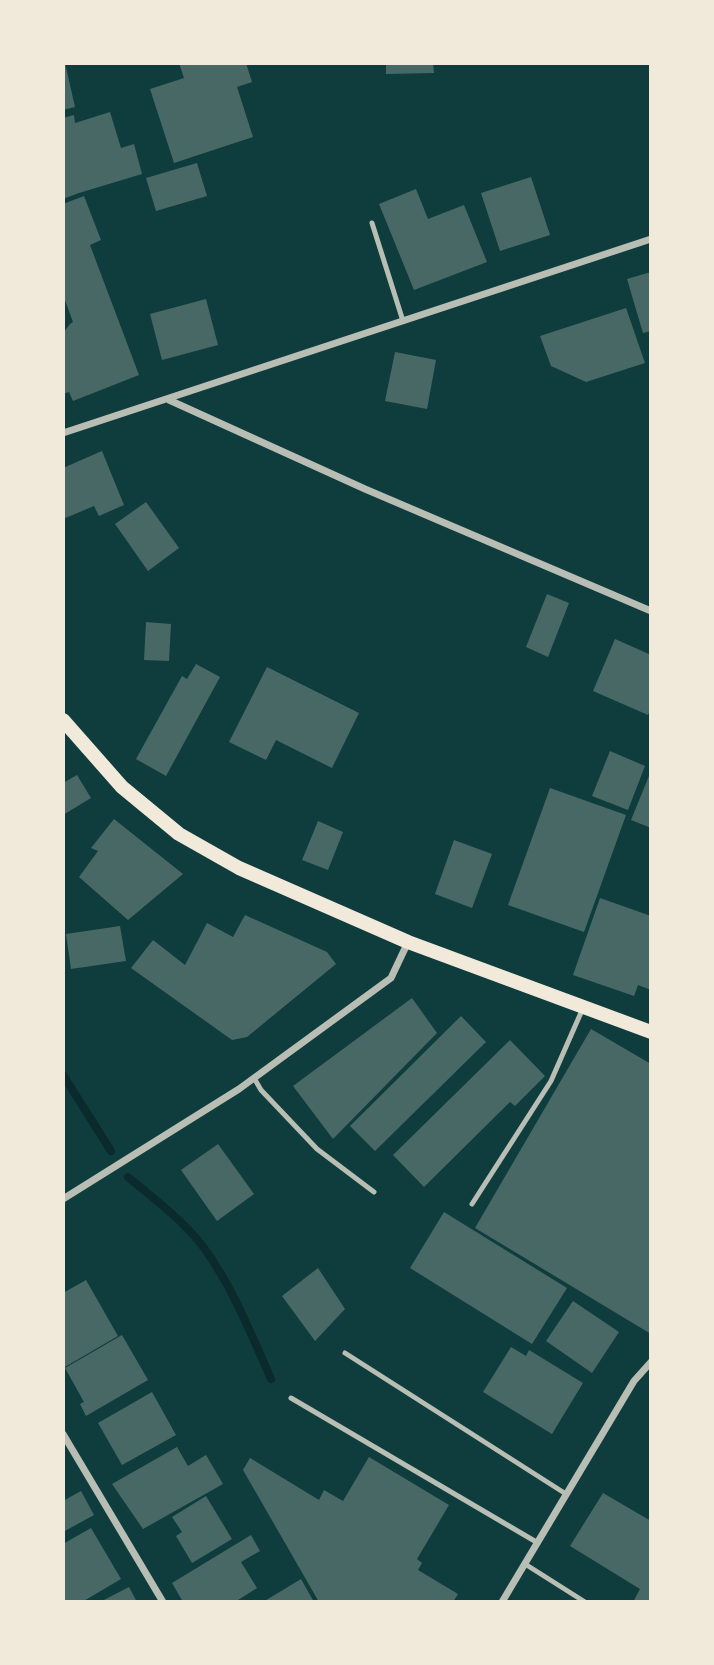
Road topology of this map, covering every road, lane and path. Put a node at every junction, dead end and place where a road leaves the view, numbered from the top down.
1 (372, 223) dead end
2 (651, 239) edge
3 (403, 321) junction
4 (169, 399) junction
5 (63, 433) edge
6 (651, 611) edge
7 (63, 720) edge
8 (408, 942) junction
9 (583, 1007) junction
10 (650, 1029) edge
11 (254, 1078) junction
12 (374, 1192) dead end
13 (63, 1199) edge
14 (472, 1204) dead end
15 (345, 1353) dead end
16 (650, 1365) edge
17 (291, 1398) dead end
18 (63, 1434) edge
19 (566, 1494) junction
20 (538, 1543) junction
21 (525, 1564) junction
22 (163, 1602) edge
23 (502, 1602) edge
24 (585, 1602) edge

1 - 3 lane
2 - 3 street
3 - 4 street
4 - 5 street
4 - 6 street
7 - 8 main road
8 - 9 main road
8 - 11 street
9 - 10 main road
9 - 14 lane
11 - 12 lane
11 - 13 street
15 - 19 lane
16 - 19 street
17 - 20 lane
18 - 22 street
19 - 20 street
20 - 21 street
21 - 23 street
21 - 24 lane

